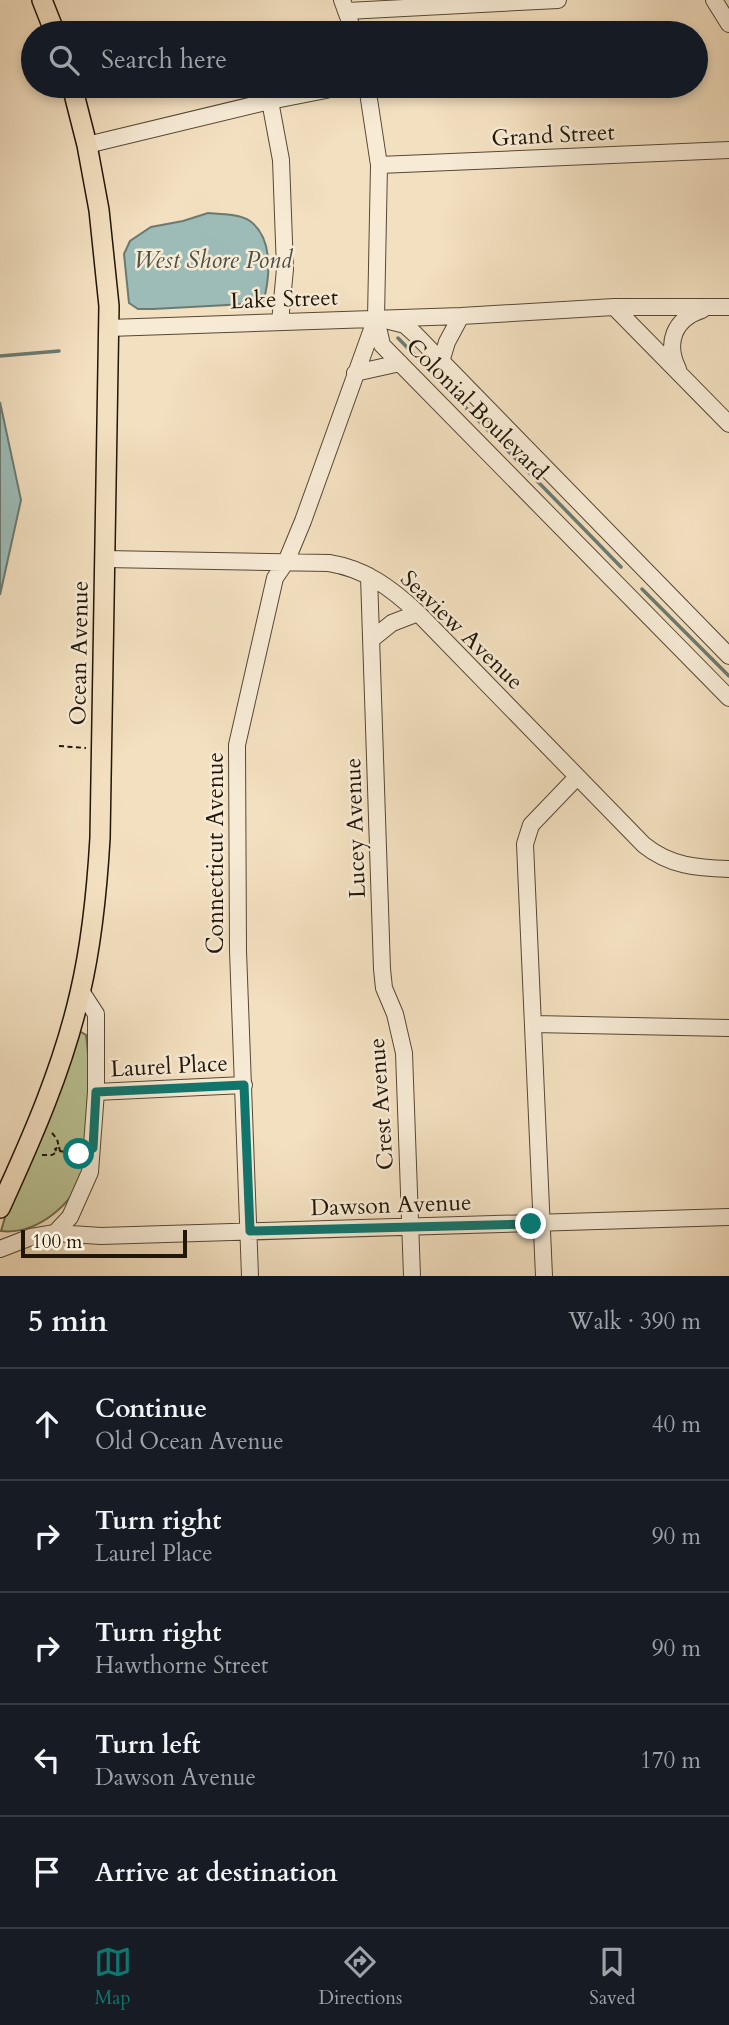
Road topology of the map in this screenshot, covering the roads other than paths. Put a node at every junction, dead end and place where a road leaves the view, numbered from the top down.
1 (42, 0) edge
2 (558, 0) edge
3 (714, 0) edge
4 (344, 6) edge
5 (50, 21) edge
6 (729, 23) edge
7 (75, 98) edge
8 (281, 98) edge
9 (369, 98) edge
10 (270, 100) junction
11 (87, 145) junction
12 (729, 150) edge
13 (379, 165) junction
14 (614, 307) junction
15 (712, 307) junction
16 (729, 307) edge
17 (461, 316) junction
18 (376, 318) junction
19 (280, 322) junction
20 (109, 328) junction
21 (441, 362) junction
22 (400, 363) junction
23 (355, 373) junction
24 (681, 375) junction
25 (729, 424) edge
26 (105, 559) junction
27 (286, 562) junction
28 (641, 568) junction
29 (369, 576) junction
30 (620, 587) junction
31 (418, 613) junction
32 (372, 639) junction
33 (729, 656) edge
34 (729, 698) edge
35 (577, 777) junction
36 (729, 869) edge
37 (81, 991) junction
38 (395, 1014) joint
39 (534, 1024) junction
40 (729, 1028) edge
41 (244, 1085) junction
42 (96, 1092) junction
43 (0, 1208) edge
44 (729, 1217) edge
45 (542, 1223) junction
46 (410, 1228) junction
47 (250, 1231) junction
48 (55, 1233) junction
49 (0, 1249) edge
50 (250, 1276) edge
51 (412, 1276) edge
52 (544, 1276) edge

1 - 5 main road
2 - 4 street
3 - 6 street
7 - 11 main road, Ocean Avenue
8 - 10 street
9 - 13 street, Connecticut Avenue
10 - 11 street
10 - 19 street
11 - 20 main road, Ocean Avenue
12 - 13 street, Grand Street
13 - 18 street, Connecticut Avenue
14 - 15 street, Lake Street
14 - 17 street, Lake Street
14 - 24 street
15 - 16 street, Lake Street
15 - 24 street
17 - 18 street, Lake Street
17 - 21 street
18 - 19 street, Lake Street
18 - 21 street, Colonial Boulevard
18 - 22 street, Colonial Boulevard
18 - 23 street, Connecticut Avenue
19 - 20 street, Lake Street
20 - 26 main road, Ocean Avenue
21 - 28 street, Colonial Boulevard
22 - 23 street
22 - 30 street, Colonial Boulevard
23 - 27 street, Connecticut Avenue
24 - 25 street
26 - 27 street, Seaview Avenue
26 - 37 main road, Ocean Avenue
27 - 29 street, Seaview Avenue
27 - 41 street, Connecticut Avenue
28 - 30 street
28 - 33 street, Colonial Boulevard
29 - 31 street, Seaview Avenue
29 - 32 street, Lucey Avenue
30 - 34 street, Colonial Boulevard
31 - 32 street
31 - 35 street, Seaview Avenue
32 - 38 street, Lucey Avenue
35 - 36 street, Seaview Avenue
35 - 39 street
37 - 42 street
37 - 43 main road, Ocean Avenue
38 - 46 street, Crest Avenue
39 - 40 street
39 - 45 street
41 - 42 street, Laurel Place
41 - 47 street, Connecticut Avenue
42 - 48 street
44 - 45 street, Dawson Avenue
45 - 46 street, Dawson Avenue
45 - 52 street
46 - 47 street, Dawson Avenue
46 - 51 street, Crest Avenue
47 - 48 street, Dawson Avenue
47 - 50 street, Connecticut Avenue
48 - 49 street, Dawson Avenue

